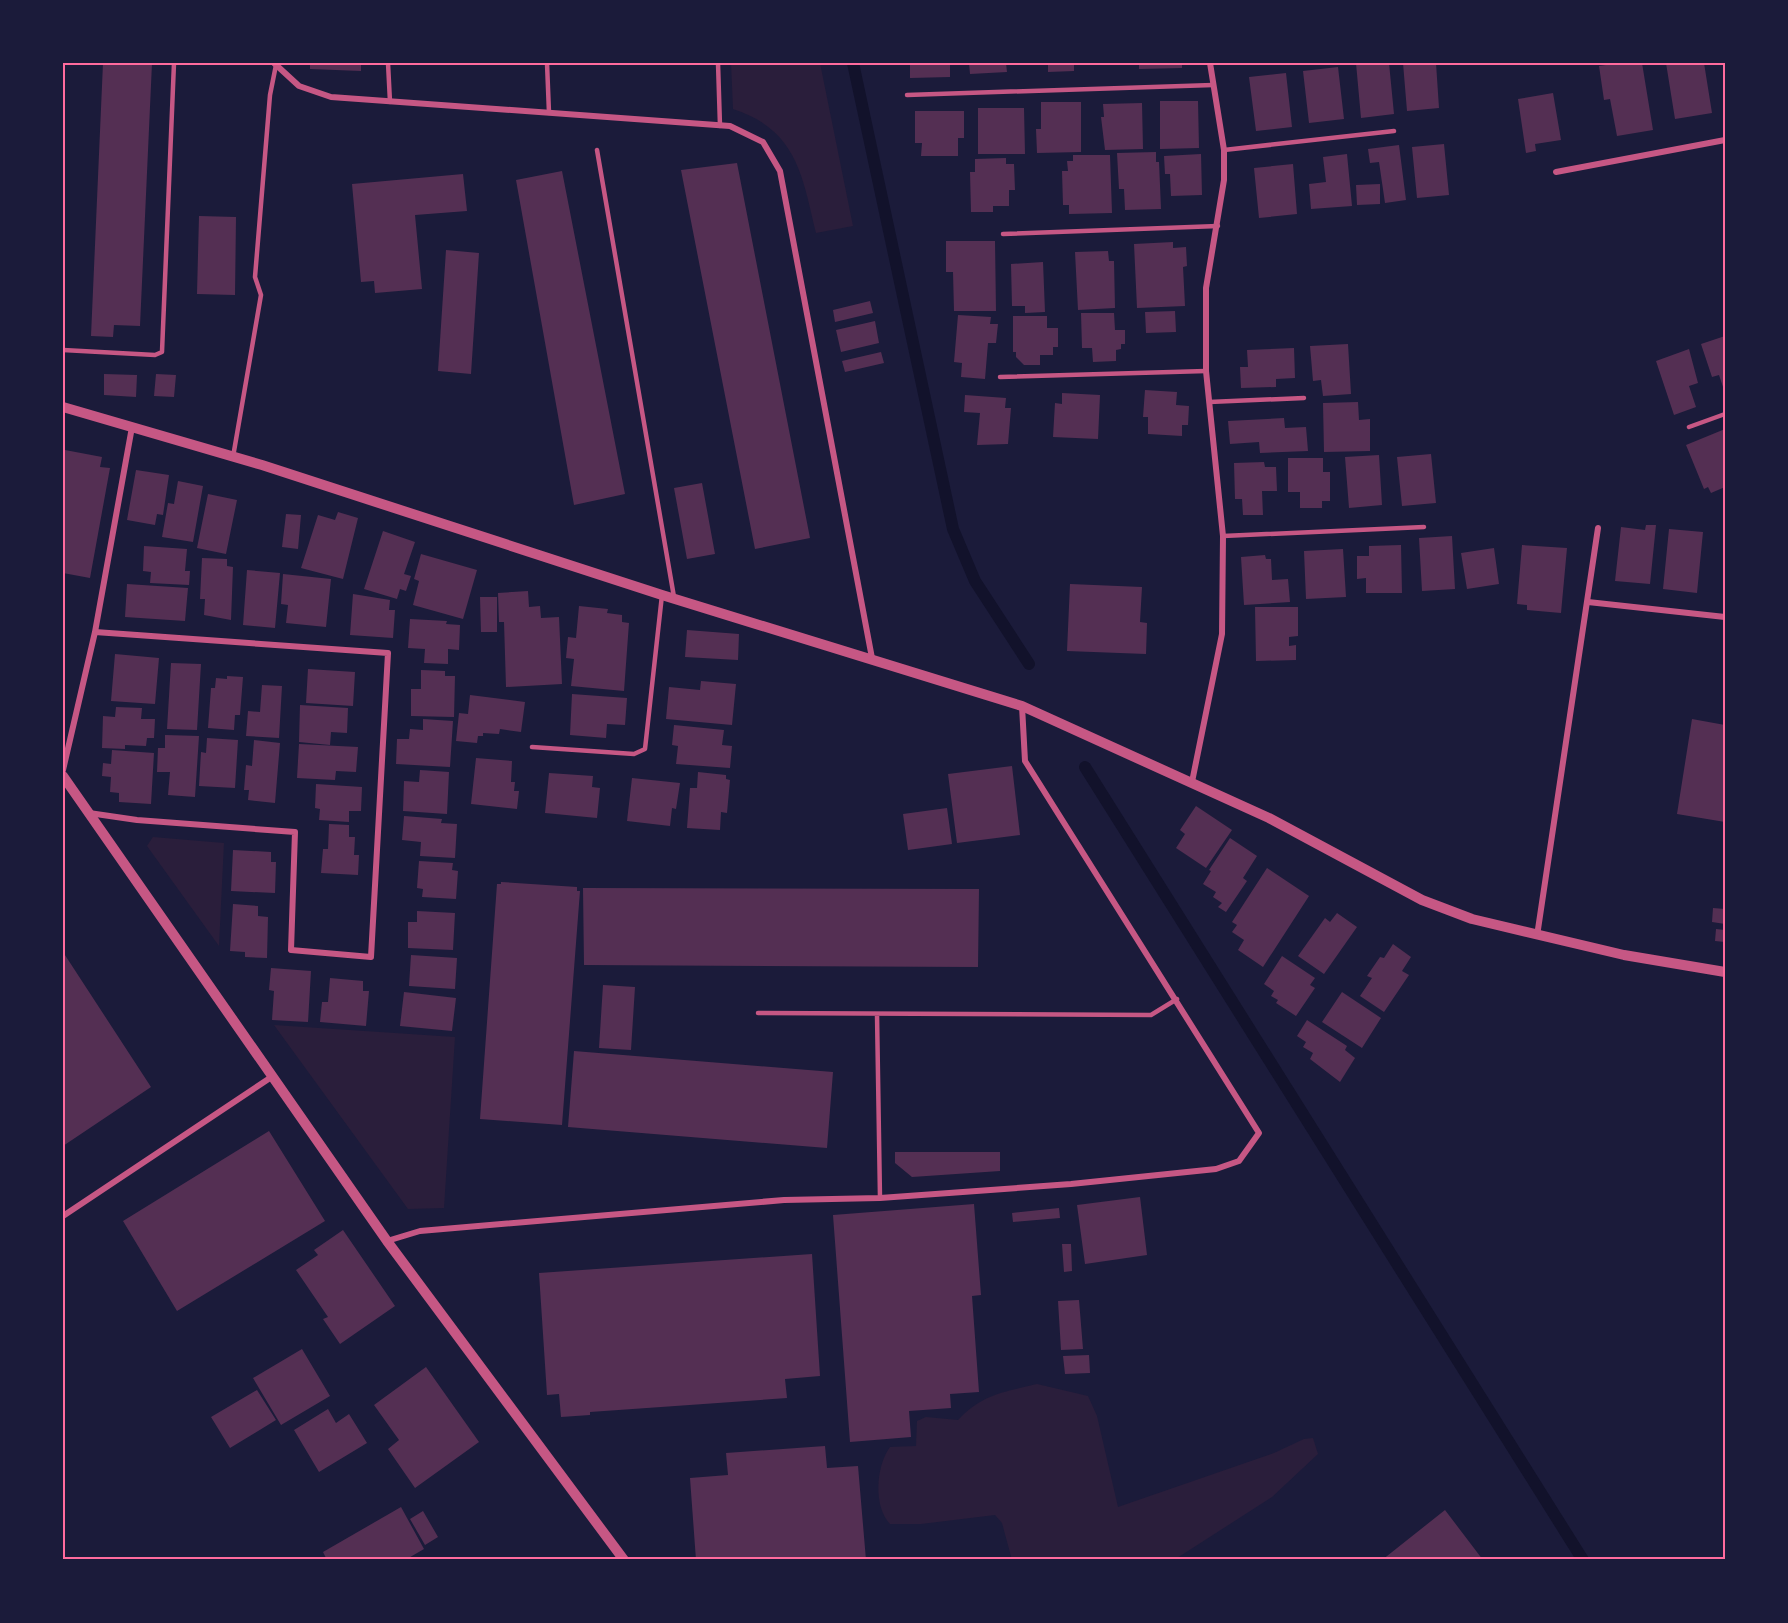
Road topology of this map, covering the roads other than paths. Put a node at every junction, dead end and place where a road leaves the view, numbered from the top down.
1 (174, 63) edge
2 (388, 63) edge
3 (547, 63) edge
4 (718, 63) edge
5 (1210, 63) edge
6 (275, 64) edge
7 (1213, 85) junction
8 (907, 95) dead end
9 (390, 102) junction
10 (549, 113) junction
11 (720, 126) junction
12 (1394, 130) dead end
13 (1725, 140) edge
14 (597, 150) dead end
15 (1224, 150) junction
16 (1556, 172) dead end
17 (1218, 226) junction
18 (1003, 234) dead end
19 (63, 350) edge
20 (1206, 371) junction
21 (1000, 377) dead end
22 (1304, 398) dead end
23 (1209, 402) junction
24 (63, 407) edge
25 (1725, 414) edge
26 (132, 427) junction
27 (1689, 427) dead end
28 (233, 456) junction
29 (1424, 527) dead end
30 (1599, 528) dead end
31 (1223, 536) junction
32 (662, 594) junction
33 (674, 597) junction
34 (1588, 602) junction
35 (1725, 616) edge
36 (94, 632) junction
37 (872, 658) junction
38 (1022, 706) junction
39 (532, 747) dead end
40 (63, 770) edge
41 (63, 776) edge
42 (1192, 782) junction
43 (89, 813) junction
44 (1537, 936) junction
45 (1725, 972) edge
46 (1177, 999) junction
47 (758, 1013) dead end
48 (877, 1014) junction
49 (273, 1075) junction
50 (880, 1198) junction
51 (63, 1216) edge
52 (387, 1241) junction
53 (624, 1560) edge

1 - 19 lane
2 - 9 lane
3 - 10 lane
4 - 11 lane
5 - 7 street
6 - 9 street
6 - 28 lane
7 - 8 lane
7 - 15 street
9 - 10 street
10 - 11 street
11 - 37 street
12 - 15 lane
13 - 16 street
14 - 33 lane
15 - 17 street
17 - 18 lane
17 - 20 street
20 - 21 lane
20 - 23 street
22 - 23 lane
23 - 31 street
24 - 26 street
25 - 27 lane
26 - 28 street
26 - 36 street
28 - 32 street
29 - 31 lane
30 - 34 street
31 - 42 street
32 - 33 street
32 - 39 lane
33 - 37 street
34 - 35 street
34 - 44 street
36 - 40 street
36 - 43 street
37 - 38 street
38 - 42 street
38 - 46 street
41 - 43 street
42 - 44 street
43 - 49 street
44 - 45 street
46 - 48 lane
46 - 50 street
47 - 48 lane
48 - 50 lane
49 - 51 street
49 - 52 street
50 - 52 street
52 - 53 street

